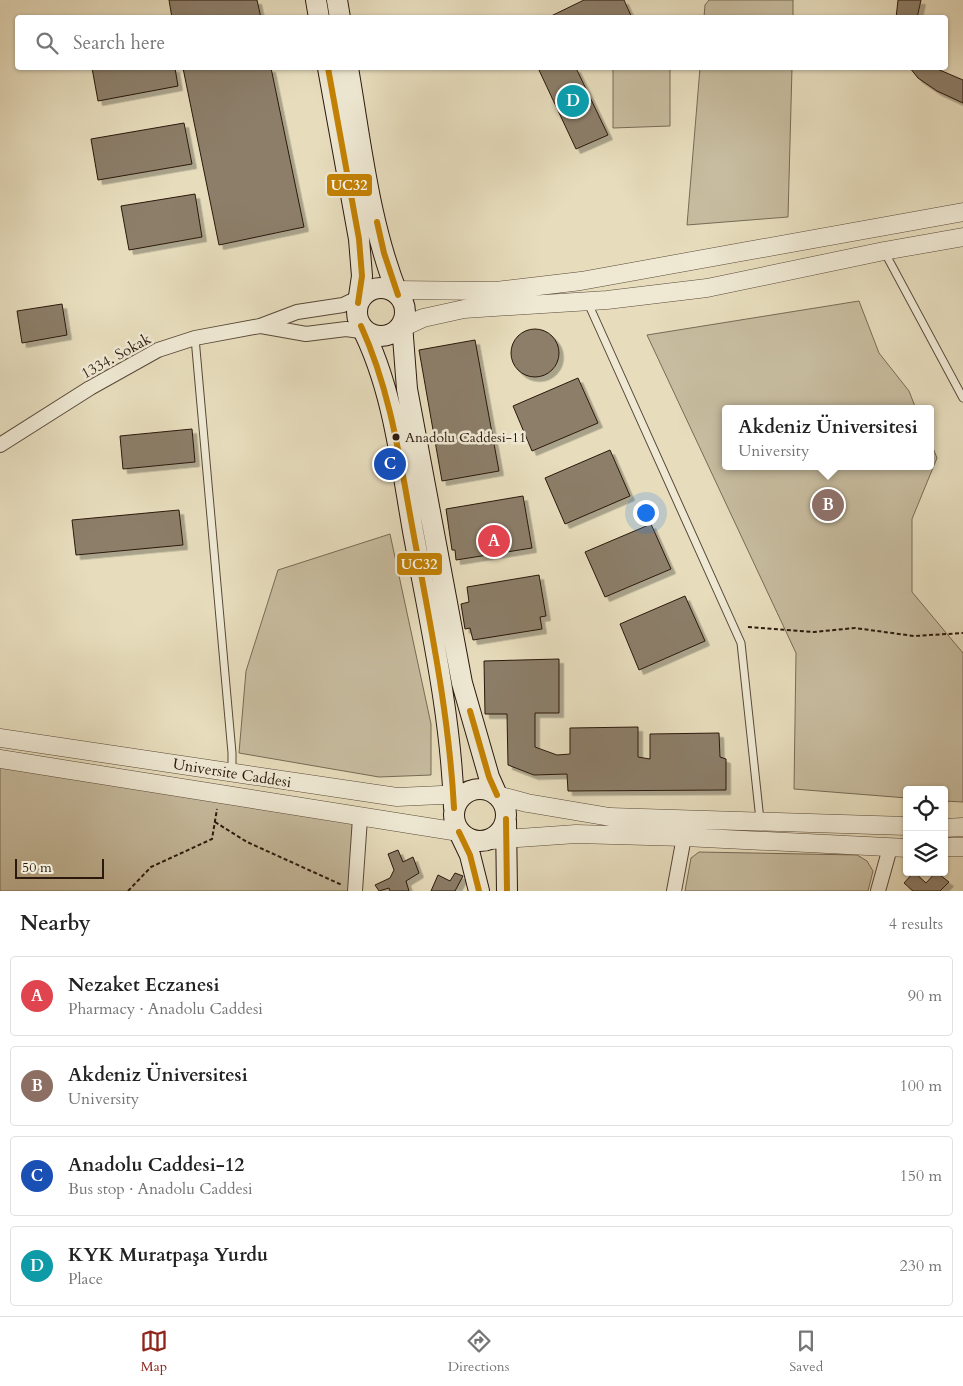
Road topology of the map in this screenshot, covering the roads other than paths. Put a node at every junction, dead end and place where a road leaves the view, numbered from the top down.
1 (316, 0) edge
2 (337, 0) edge
3 (318, 15) edge
4 (340, 15) edge
5 (328, 70) edge
6 (348, 70) edge
7 (963, 212) edge
8 (963, 237) edge
9 (884, 251) junction
10 (395, 292) junction
11 (360, 299) junction
12 (586, 301) junction
13 (260, 326) junction
14 (400, 327) junction
15 (364, 330) junction
16 (195, 338) junction
17 (963, 398) edge
18 (0, 445) edge
19 (0, 738) edge
20 (0, 759) edge
21 (232, 773) junction
22 (497, 795) junction
23 (457, 799) junction
24 (360, 818) junction
25 (760, 820) junction
26 (903, 826) edge
27 (963, 827) edge
28 (948, 828) edge
29 (459, 832) junction
30 (501, 832) junction
31 (684, 837) junction
32 (948, 847) edge
33 (963, 847) edge
34 (898, 848) edge
35 (355, 890) edge
36 (479, 891) edge
37 (507, 891) edge
38 (674, 891) edge
39 (878, 891) edge

1 - 3 main road
2 - 4 main road
5 - 11 main road
6 - 10 main road
7 - 10 street
8 - 9 street
9 - 12 street
9 - 17 lane
10 - 11 main road
10 - 14 main road
11 - 13 street, 1334. Sokak
11 - 15 main road
12 - 14 street
12 - 25 lane
13 - 15 street, 1334. Sokak
13 - 16 street, 1334. Sokak
14 - 15 main road
14 - 22 main road
15 - 23 main road
16 - 18 street, 1334. Sokak
16 - 21 lane
19 - 21 street, Universite Caddesi
20 - 24 street, Universite Caddesi
21 - 23 street, Universite Caddesi
22 - 23 main road
22 - 25 street
22 - 30 main road
23 - 29 main road
24 - 29 street, Universite Caddesi
24 - 35 street
25 - 26 street
27 - 28 street
29 - 30 main road
29 - 36 main road
30 - 31 street
30 - 37 main road
31 - 34 street
31 - 38 street
32 - 33 street
34 - 39 street

